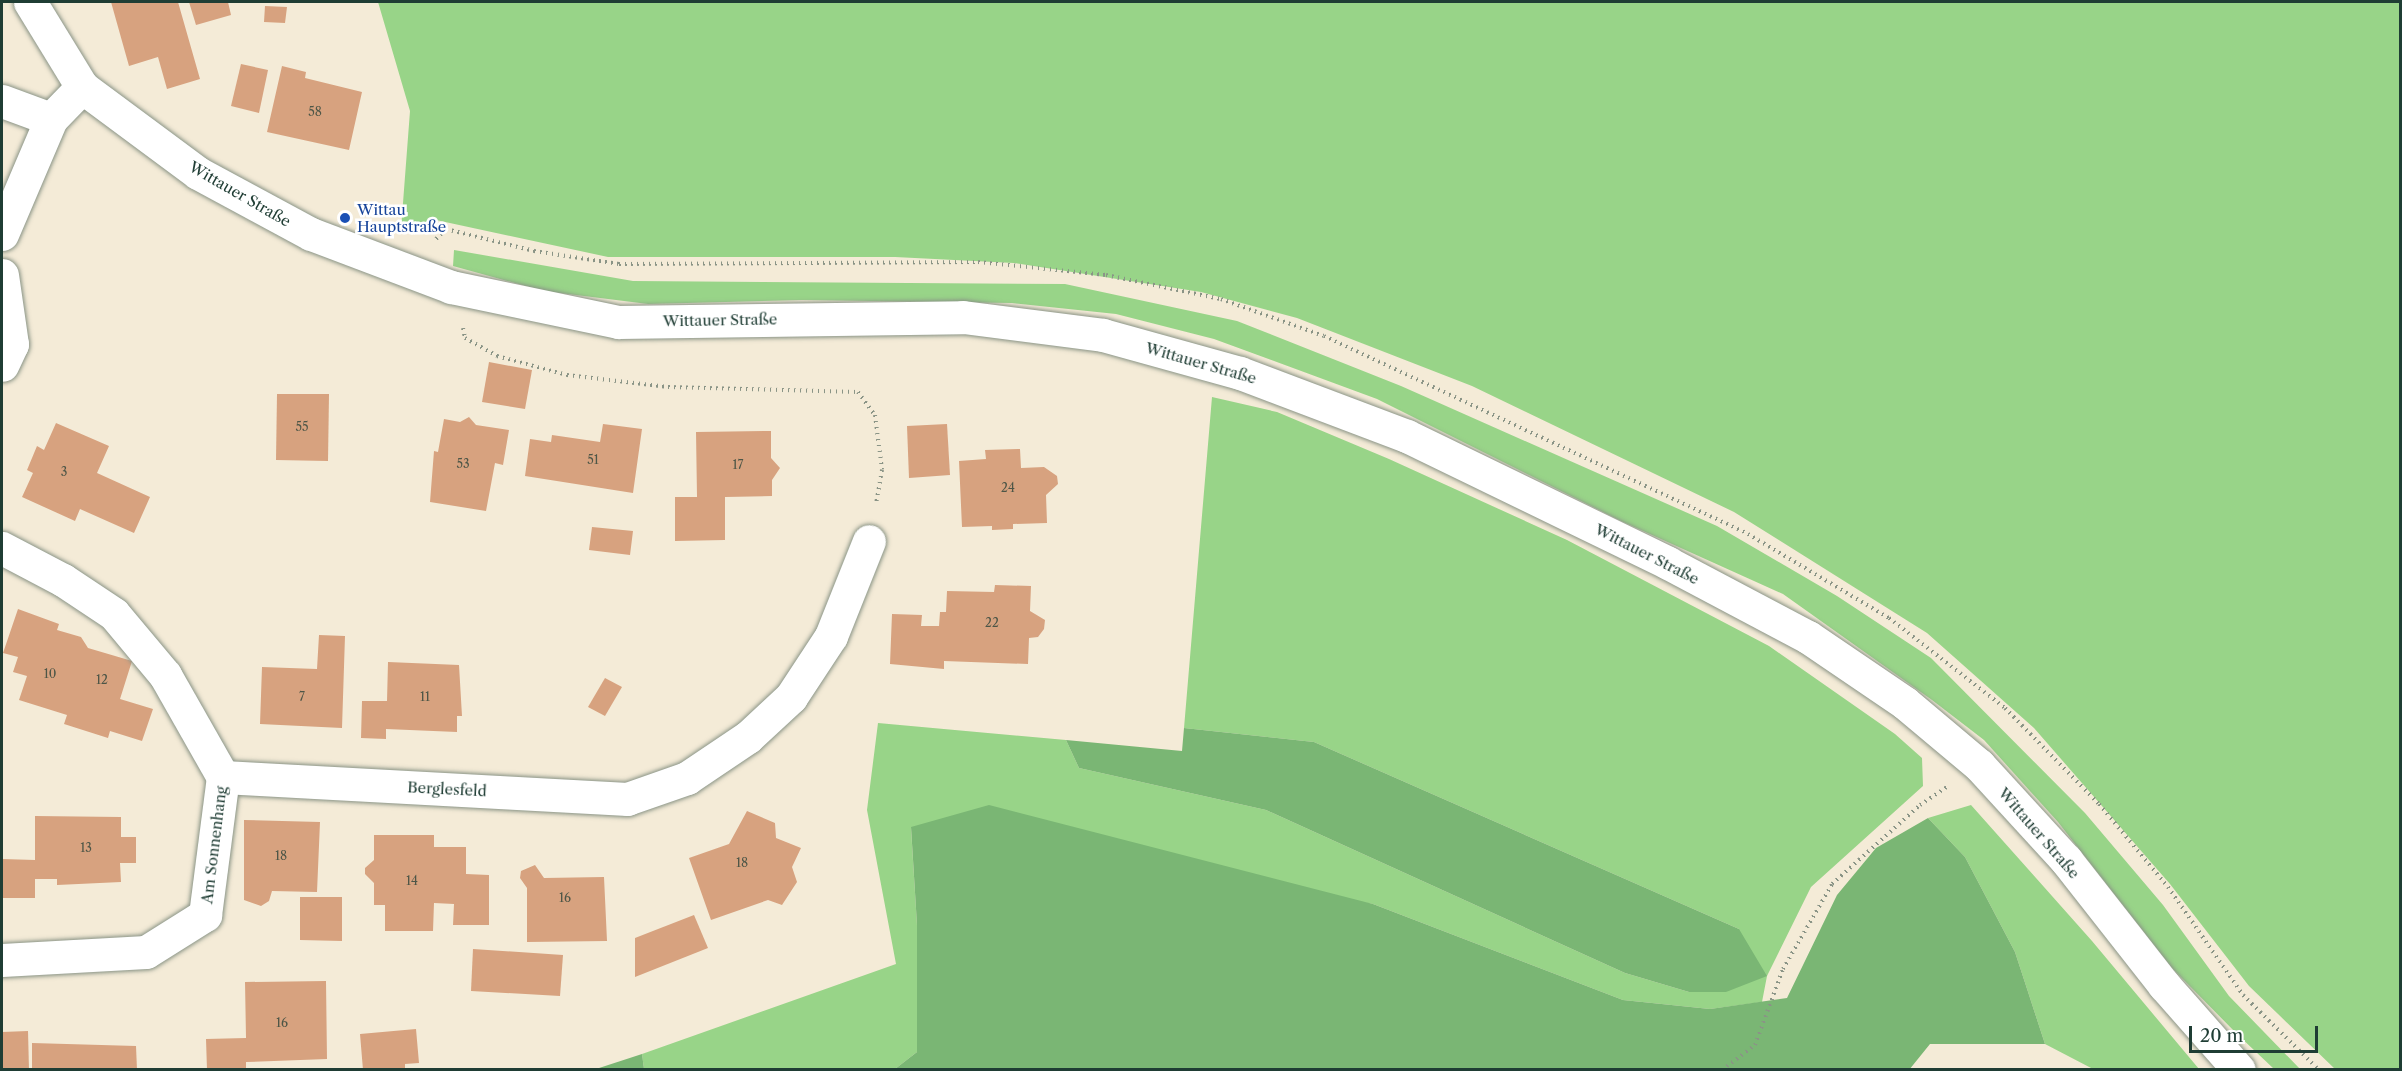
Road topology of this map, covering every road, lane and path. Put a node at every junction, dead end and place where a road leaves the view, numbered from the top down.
1 (30, 2) edge
2 (82, 87) junction
3 (2, 101) edge
4 (51, 119) junction
5 (2, 234) edge
6 (2, 276) edge
7 (451, 287) junction
8 (2, 365) edge
9 (869, 541) joint
10 (2, 548) edge
11 (1979, 765) junction
12 (223, 777) junction
13 (2, 960) edge
14 (1722, 1070) edge
15 (2239, 1070) edge

1 - 2 street, Wittauer Straße
2 - 4 street
2 - 7 street, Wittauer Straße
3 - 4 street
4 - 5 street
6 - 8 street
7 - 9 path
7 - 11 street, Wittauer Straße
9 - 12 street, Berglesfeld
10 - 12 street
11 - 14 path
11 - 15 street, Wittauer Straße
12 - 13 street, Am Sonnenhang

